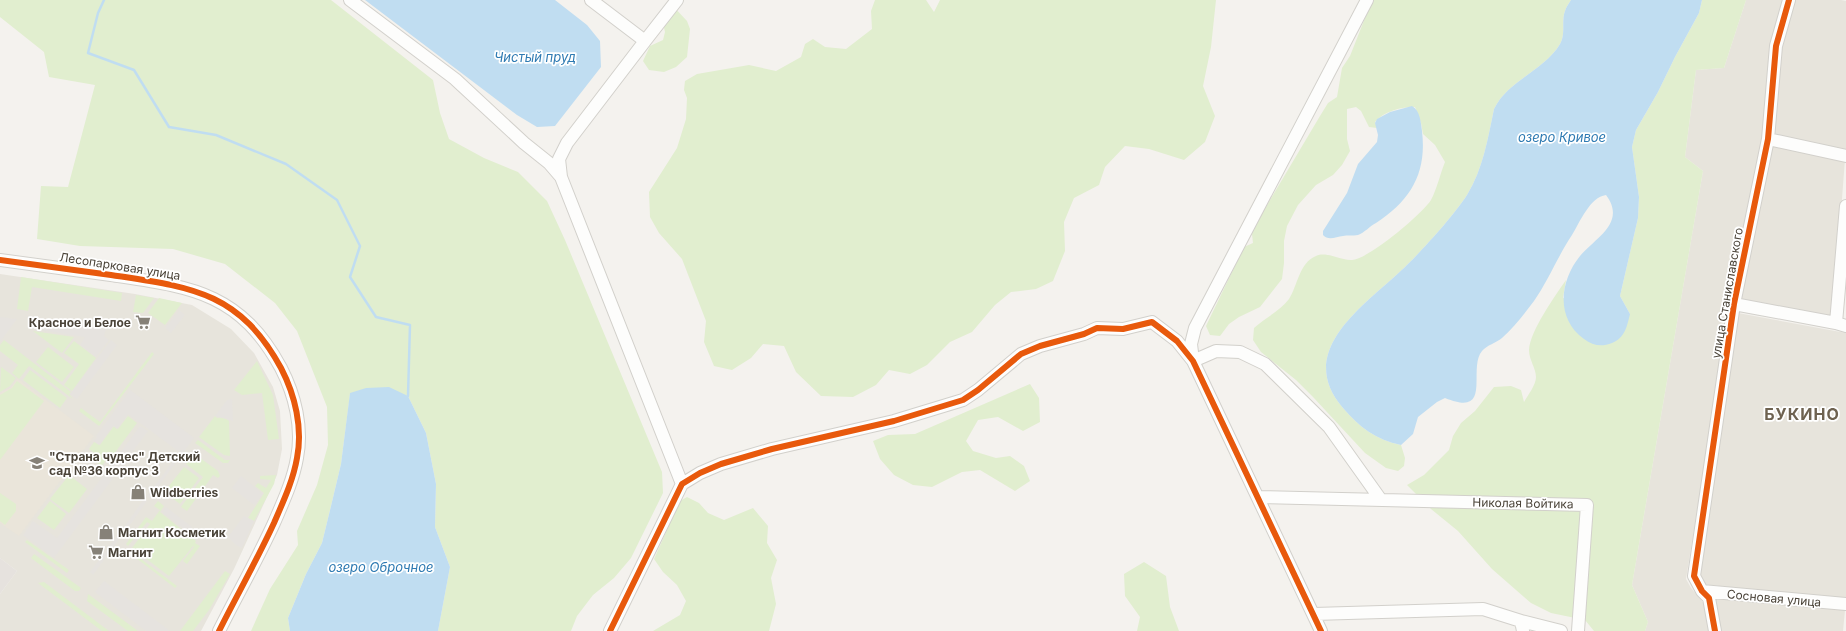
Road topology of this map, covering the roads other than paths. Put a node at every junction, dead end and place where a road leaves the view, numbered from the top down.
1 (350, 0) edge
2 (591, 0) edge
3 (677, 0) edge
4 (1367, 0) edge
5 (1789, 0) edge
6 (645, 42) junction
7 (1768, 139) junction
8 (1846, 156) edge
9 (561, 177) junction
10 (1846, 206) edge
11 (0, 260) edge
12 (1734, 304) junction
13 (1841, 324) edge
14 (1193, 361) junction
15 (682, 484) junction
16 (1258, 497) junction
17 (1381, 500) junction
18 (1702, 591) junction
19 (1846, 604) edge
20 (1314, 614) junction
21 (1522, 626) edge
22 (219, 631) edge
23 (610, 631) edge
24 (1322, 631) edge
25 (1561, 631) edge
26 (1578, 631) edge
27 (1715, 631) edge

1 - 9 street
2 - 6 street
3 - 6 street
4 - 14 street
5 - 7 street, улица Станиславского
6 - 9 street
7 - 8 street
7 - 12 street, улица Станиславского
9 - 15 street
10 - 13 street
11 - 22 street, Лесопарковая улица
12 - 13 street
12 - 18 street, улица Станиславского
14 - 15 street
14 - 16 street
14 - 17 street
15 - 23 street
16 - 17 street
16 - 20 street
17 - 26 street, Николая Войтика
18 - 19 street, Сосновая улица
18 - 27 street, улица Станиславского
20 - 21 street
20 - 24 street
21 - 25 street

